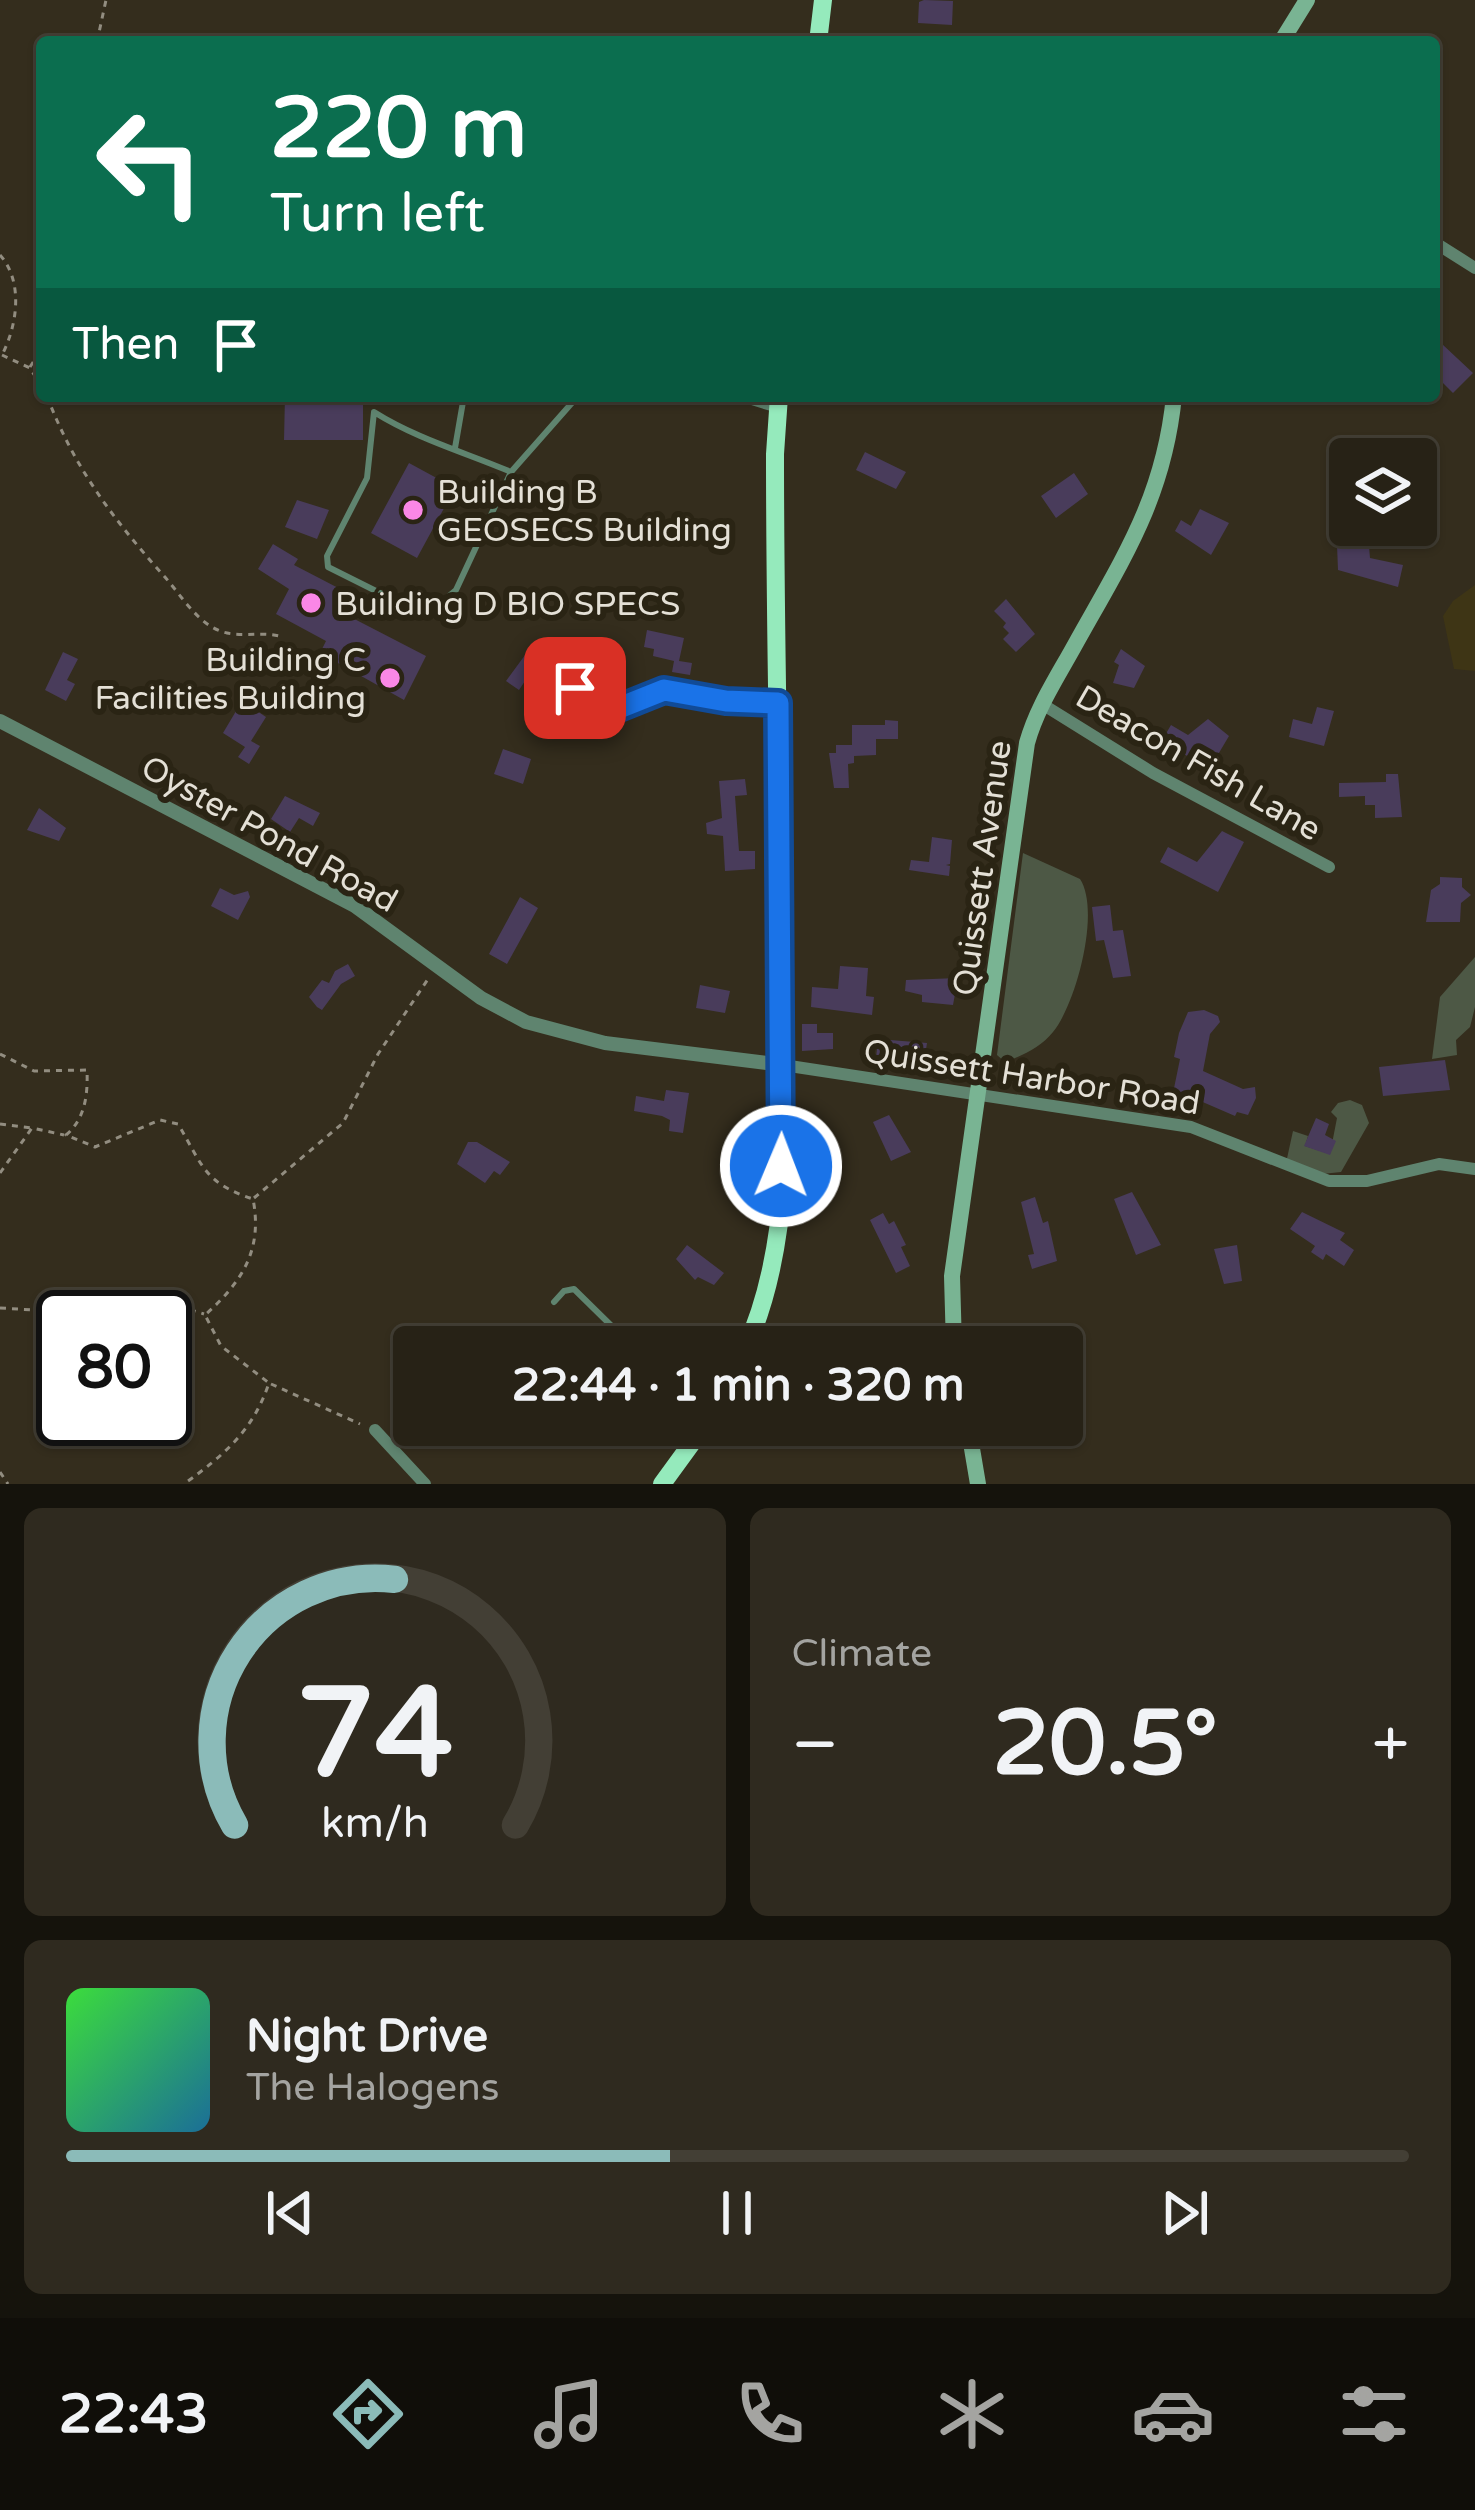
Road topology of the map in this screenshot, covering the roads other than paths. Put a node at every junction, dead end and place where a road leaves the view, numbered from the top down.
1 (823, 0) edge
2 (1300, 2) edge
3 (819, 36) edge
4 (1285, 36) edge
5 (1440, 246) edge
6 (1475, 268) edge
7 (374, 402) edge
8 (463, 402) edge
9 (573, 402) edge
10 (1173, 402) edge
11 (779, 403) edge
12 (374, 412) junction
13 (455, 448) junction
14 (511, 472) junction
15 (553, 687) dead end
16 (778, 703) junction
17 (1042, 704) junction
18 (0, 721) edge
19 (1329, 867) dead end
20 (783, 1064) junction
21 (981, 1093) junction
22 (1475, 1168) edge
23 (554, 1302) dead end
24 (612, 1326) edge
25 (753, 1326) edge
26 (953, 1326) edge
27 (375, 1430) road end
28 (690, 1446) edge
29 (972, 1446) edge
30 (425, 1484) edge
31 (662, 1484) edge
32 (978, 1484) edge

1 - 3 highway
2 - 4 main road
5 - 6 street
7 - 12 lane
8 - 13 lane
9 - 14 lane
10 - 17 main road, Quissett Avenue
11 - 16 highway
12 - 13 lane
12 - 14 lane
13 - 14 lane
15 - 16 lane
16 - 20 highway
17 - 19 street, Deacon Fish Lane
17 - 21 main road, Quissett Avenue
18 - 20 street, Oyster Pond Road
20 - 21 street, Quissett Harbor Road
20 - 25 highway
21 - 22 street, Quissett Harbor Road
21 - 26 main road, Quissett Avenue
23 - 24 lane
27 - 30 street
28 - 31 highway
29 - 32 main road

